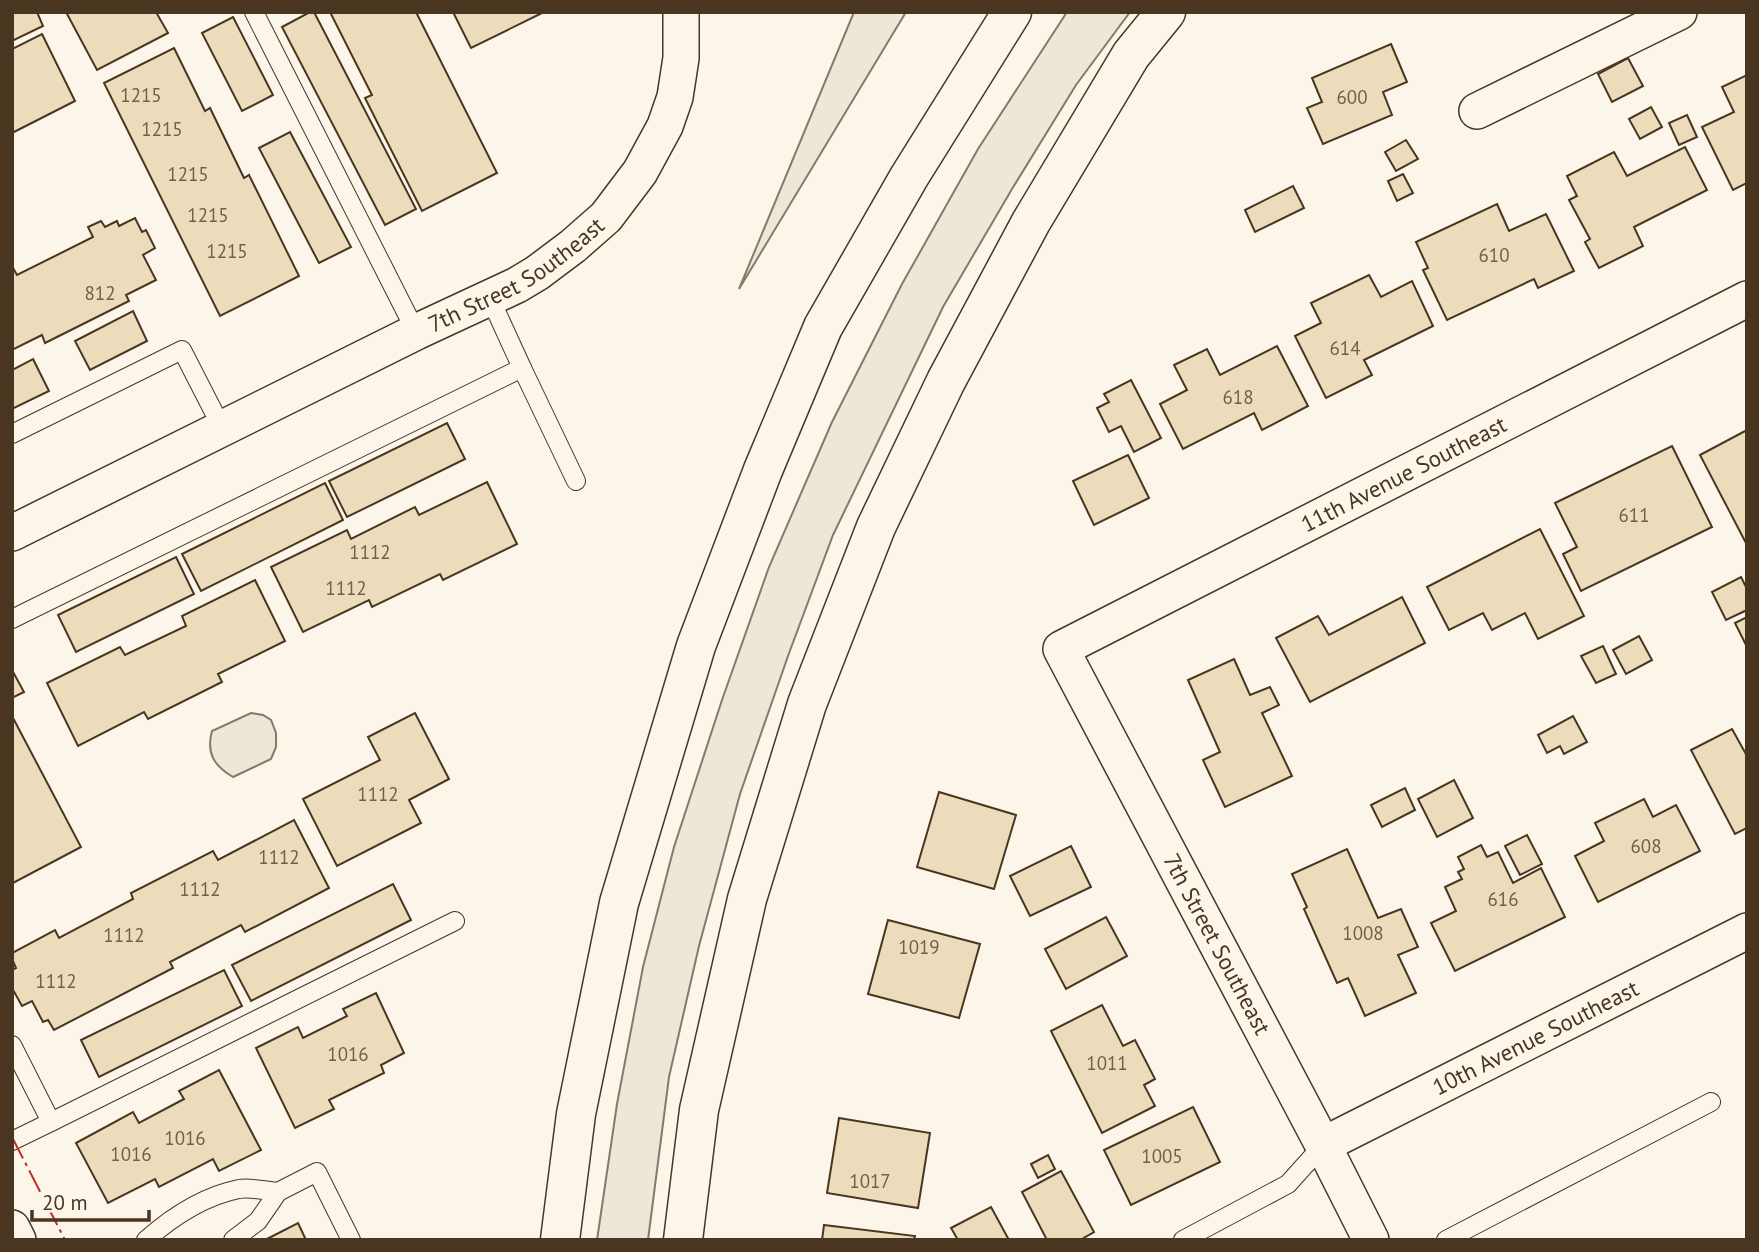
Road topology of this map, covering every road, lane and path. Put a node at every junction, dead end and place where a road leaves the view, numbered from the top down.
1 (254, 12) edge
2 (681, 12) edge
3 (1012, 12) edge
4 (1166, 12) edge
5 (1679, 12) edge
6 (1477, 111) dead end
7 (490, 298) junction
8 (1747, 299) edge
9 (416, 332) junction
10 (522, 368) junction
11 (222, 428) junction
12 (12, 434) edge
13 (576, 481) dead end
14 (12, 533) edge
15 (12, 619) edge
16 (1061, 649) joint
17 (455, 921) dead end
18 (1747, 931) edge
19 (12, 1045) edge
20 (1711, 1102) dead end
21 (51, 1122) junction
22 (12, 1140) edge
23 (1323, 1145) junction
24 (278, 1192) junction
25 (146, 1240) edge
26 (233, 1240) edge
27 (351, 1240) edge
28 (560, 1240) edge
29 (683, 1240) edge
30 (1183, 1240) edge
31 (1371, 1240) edge
32 (1446, 1240) edge

1 - 9 lane
2 - 7 street, 7th Street Southeast
3 - 28 highway
4 - 29 highway
5 - 6 street
7 - 9 street, 7th Street Southeast
7 - 10 lane
8 - 16 street, 11th Avenue Southeast
9 - 11 street, 7th Street Southeast
10 - 13 lane
10 - 15 lane
11 - 12 lane
11 - 14 street, 7th Street Southeast
16 - 23 street, 7th Street Southeast
17 - 21 lane
18 - 23 street, 10th Avenue Southeast
19 - 21 lane
20 - 32 lane
21 - 22 lane
23 - 30 lane
23 - 31 street, 7th Street Southeast
24 - 25 lane
24 - 26 lane
24 - 27 lane

